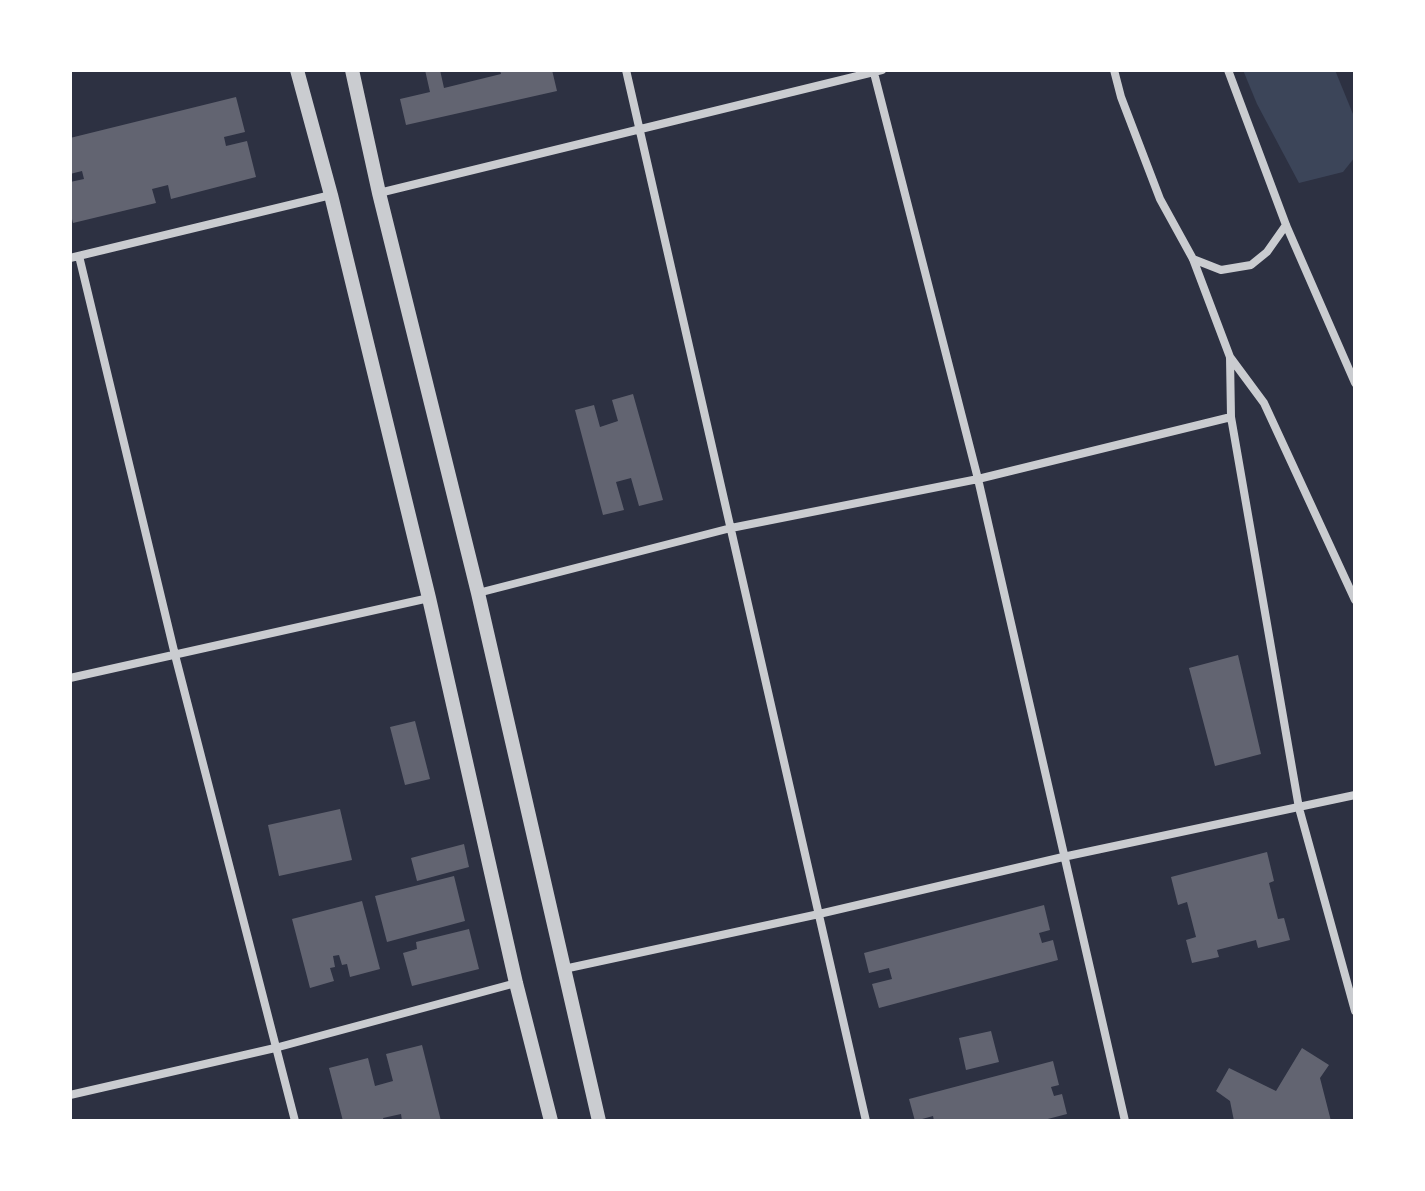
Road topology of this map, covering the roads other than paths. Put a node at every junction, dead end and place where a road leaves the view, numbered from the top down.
1 (297, 70) edge
2 (352, 70) edge
3 (626, 70) edge
4 (1114, 70) edge
5 (1228, 70) edge
6 (1237, 70) edge
7 (878, 72) edge
8 (1233, 83) junction
9 (641, 130) junction
10 (379, 193) junction
11 (331, 195) junction
12 (1286, 225) junction
13 (74, 257) edge
14 (1193, 259) junction
15 (1230, 357) junction
16 (1355, 383) edge
17 (1231, 417) junction
18 (978, 479) junction
19 (731, 528) junction
20 (478, 593) junction
21 (429, 598) junction
22 (1355, 600) edge
23 (175, 655) junction
24 (70, 678) edge
25 (1355, 795) edge
26 (1299, 808) junction
27 (1063, 857) junction
28 (819, 914) junction
29 (564, 969) junction
30 (516, 983) junction
31 (1355, 1011) edge
32 (275, 1048) junction
33 (70, 1095) edge
34 (295, 1121) edge
35 (551, 1121) edge
36 (599, 1121) edge
37 (866, 1121) edge
38 (1125, 1121) edge

1 - 11 street
2 - 10 street
3 - 9 street
4 - 14 street
5 - 8 street
6 - 8 street
7 - 9 street
7 - 18 street
8 - 12 street
9 - 10 street
9 - 19 street
10 - 20 street
11 - 13 street
11 - 21 street
12 - 14 street
12 - 16 street
13 - 23 street
14 - 15 street
15 - 17 street
15 - 22 street
17 - 18 street
17 - 26 street
18 - 19 street
18 - 27 street
19 - 20 street
19 - 28 street
20 - 29 street
21 - 23 street
21 - 30 street
23 - 24 street
23 - 32 street
25 - 26 street
26 - 27 street
26 - 31 street
27 - 28 street
27 - 38 street
28 - 29 street
28 - 37 street
29 - 36 street
30 - 32 street
30 - 35 street
32 - 33 street
32 - 34 street

